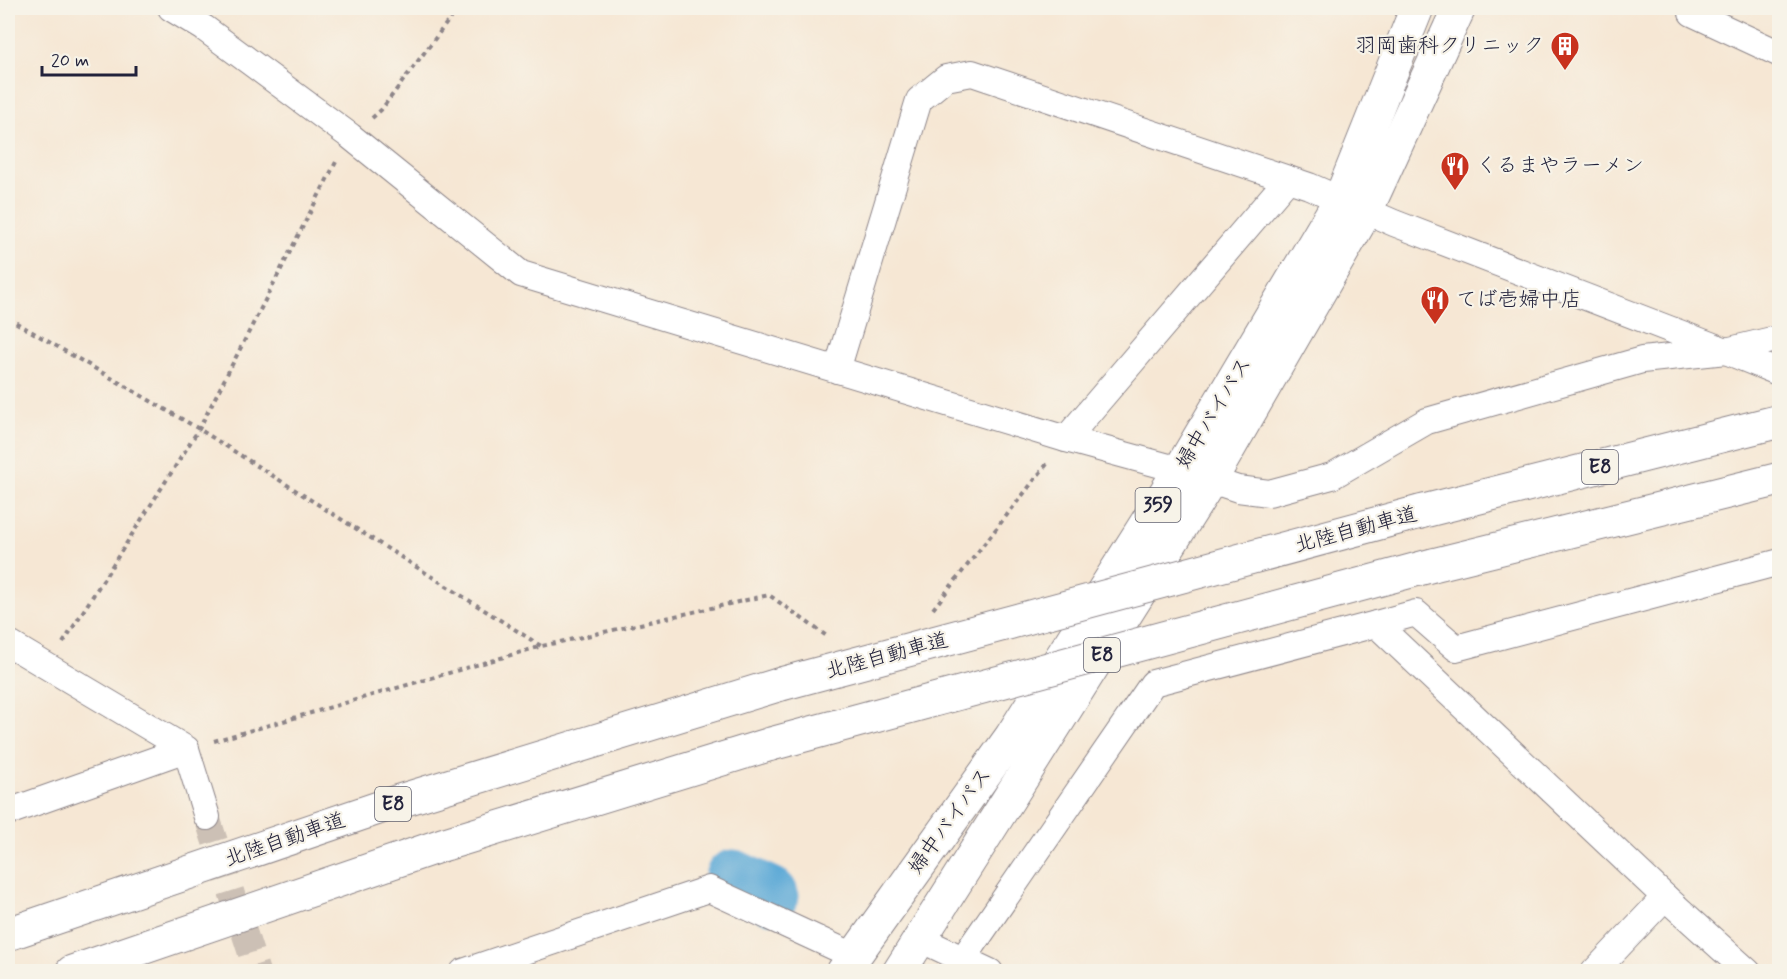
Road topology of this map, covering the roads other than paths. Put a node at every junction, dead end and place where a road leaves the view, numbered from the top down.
1 (171, 8) edge
2 (1417, 8) edge
3 (1459, 8) edge
4 (1698, 8) edge
5 (1779, 54) edge
6 (1288, 179) junction
7 (1353, 206) junction
8 (1779, 338) edge
9 (1726, 351) junction
10 (837, 370) junction
11 (1779, 373) edge
12 (1779, 421) edge
13 (1066, 439) junction
14 (1195, 476) junction
15 (1779, 479) edge
16 (1779, 562) edge
17 (1376, 624) junction
18 (8, 643) edge
19 (186, 750) junction
20 (8, 812) edge
21 (207, 818) tunnel mouth
22 (1665, 897) junction
23 (8, 934) edge
24 (920, 939) junction
25 (963, 959) junction
26 (849, 964) edge
27 (72, 972) edge
28 (464, 972) edge
29 (899, 972) edge
30 (990, 972) edge
31 (1594, 972) edge
32 (1748, 972) edge

1 - 10 street
2 - 7 highway, 婦中バイパス / 359
3 - 7 highway, 婦中バイパス / 359
4 - 5 street
6 - 7 street
6 - 10 street
6 - 13 street
7 - 9 street
7 - 14 highway, 婦中バイパス / 359
8 - 9 street
9 - 11 street
9 - 14 street
10 - 13 street
12 - 23 highway, 北陸自動車道 / E8, bridge
13 - 14 street
14 - 24 highway, 婦中バイパス / 359
14 - 26 highway, 婦中バイパス / 359
15 - 27 highway, E8, bridge
16 - 17 street
17 - 22 street
17 - 25 street
18 - 19 street
19 - 20 street
19 - 21 street
22 - 31 street
22 - 32 street
24 - 25 street
24 - 29 highway, 婦中バイパス / 359
25 - 30 street
26 - 28 street

